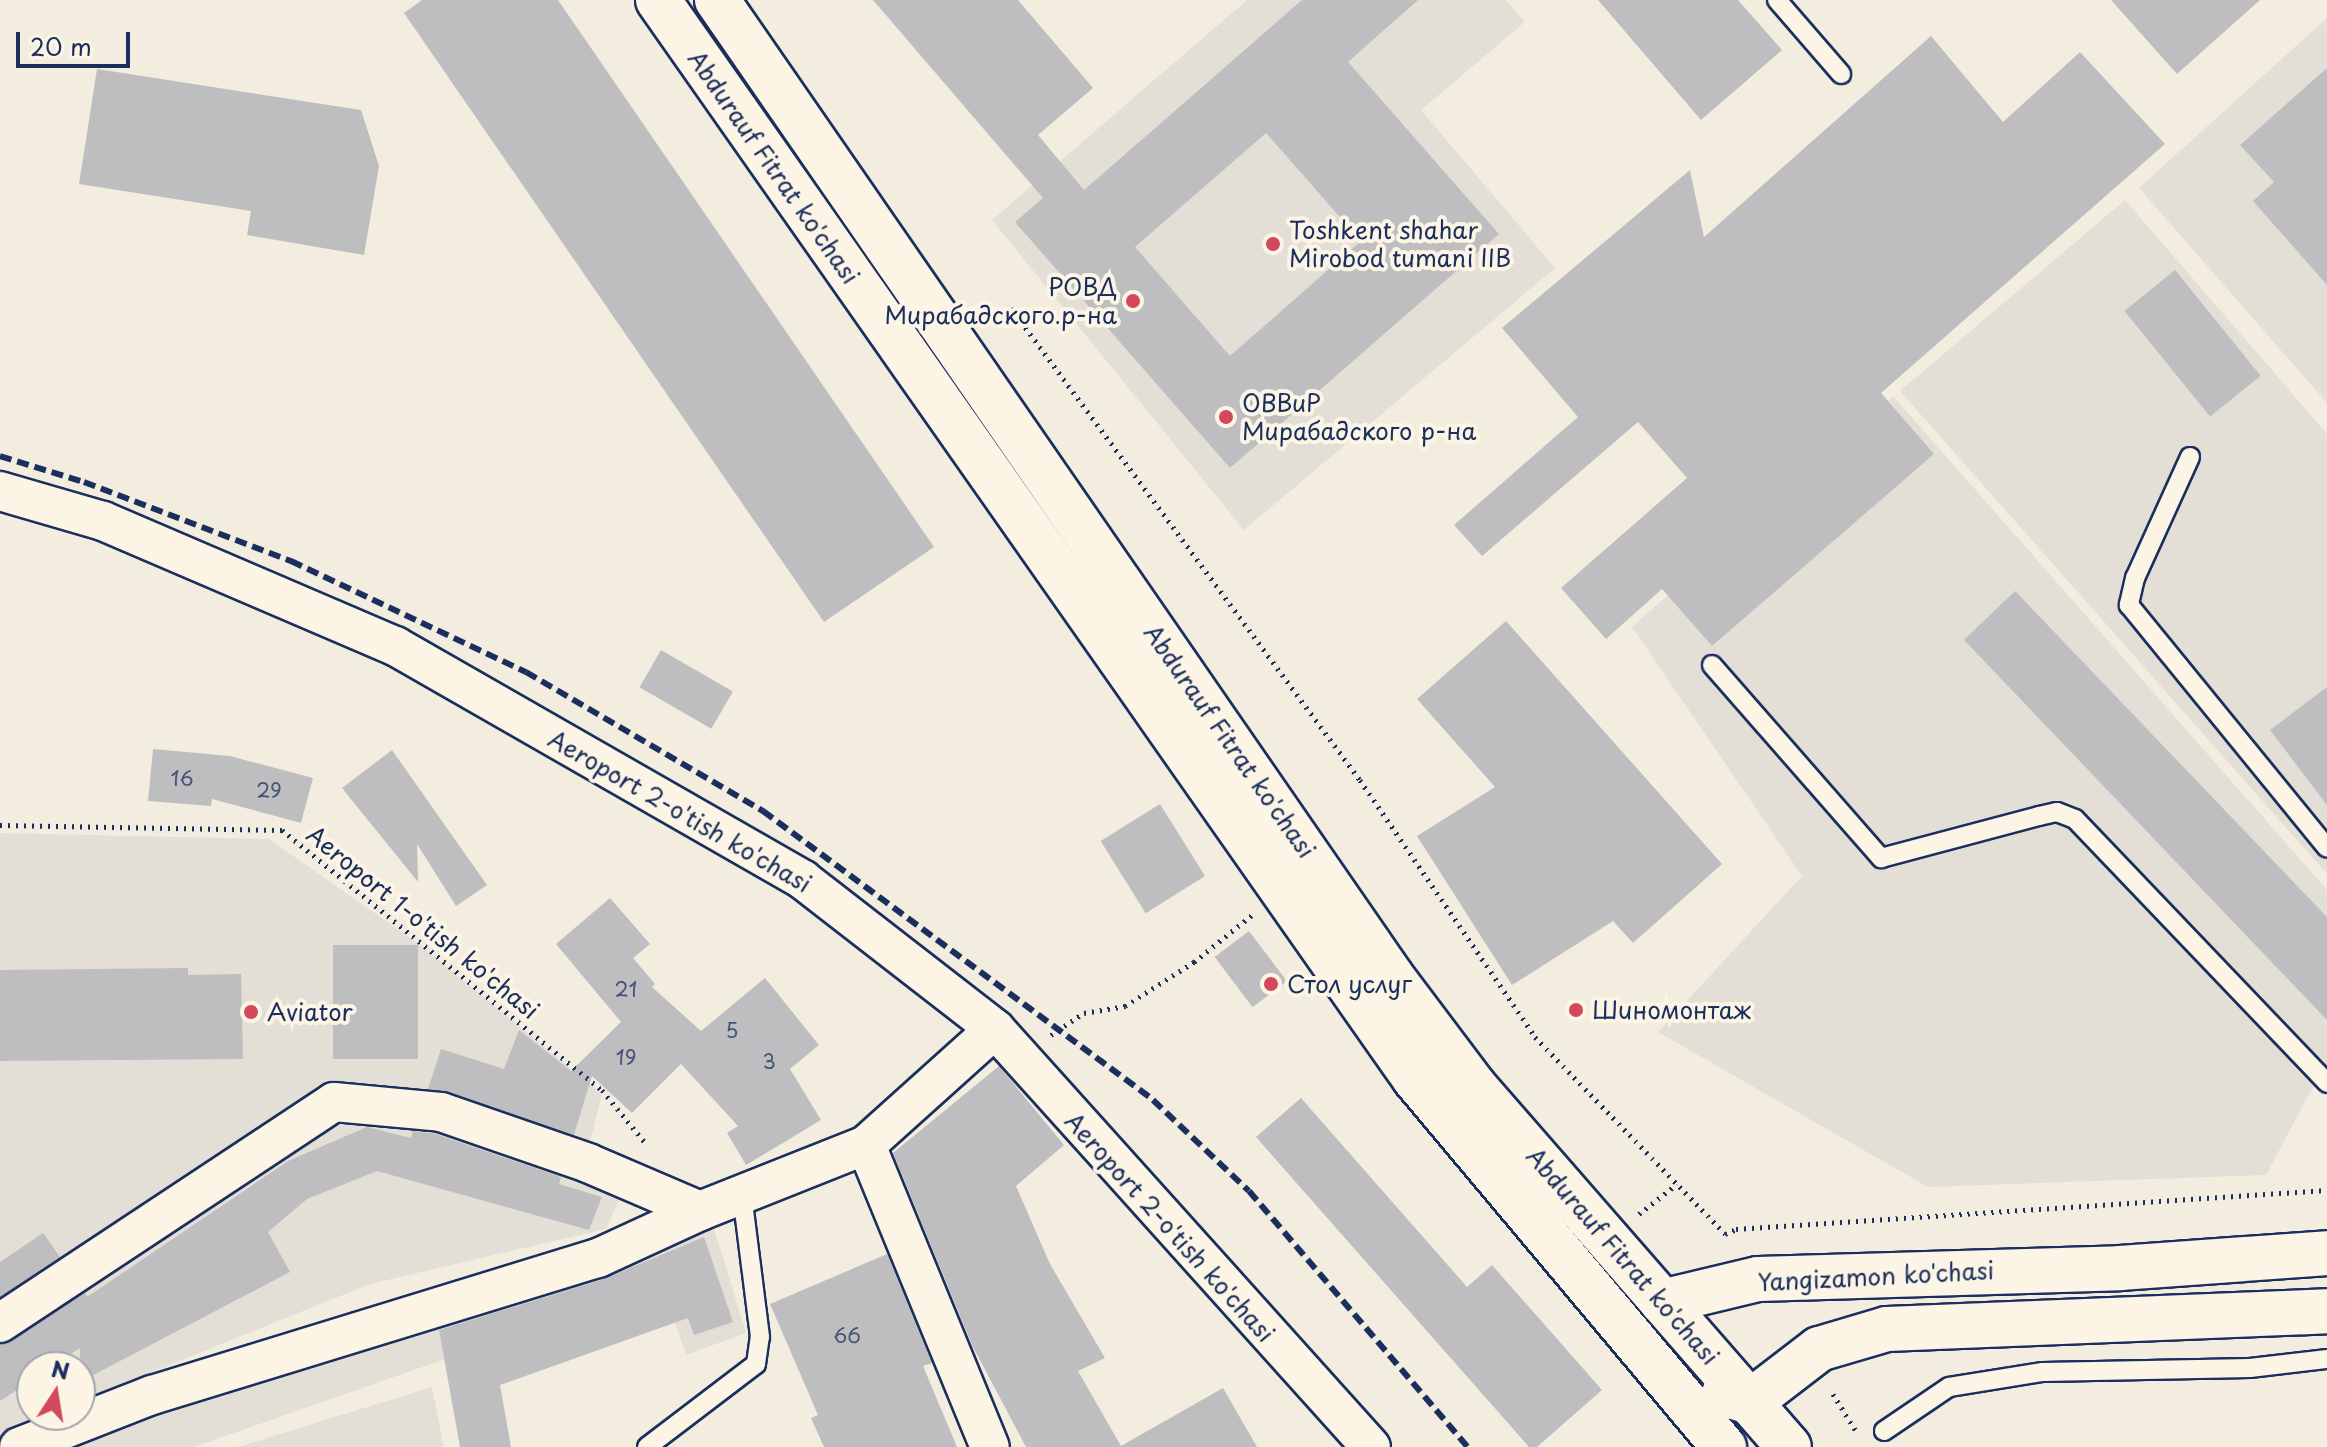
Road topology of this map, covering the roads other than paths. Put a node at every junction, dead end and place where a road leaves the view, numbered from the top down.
1 (658, 0) edge
2 (1777, 0) edge
3 (728, 4) edge
4 (685, 40) junction
5 (1841, 74) dead end
6 (2190, 457) dead end
7 (0, 491) edge
8 (1712, 665) dead end
9 (2327, 848) edge
10 (995, 1029) junction
11 (2327, 1083) edge
12 (866, 1145) junction
13 (742, 1194) junction
14 (700, 1211) junction
15 (2327, 1253) edge
16 (1662, 1302) junction
17 (2327, 1311) edge
18 (0, 1323) edge
19 (2327, 1359) edge
20 (1664, 1377) junction
21 (1750, 1402) junction
22 (1884, 1431) dead end
23 (989, 1446) edge
24 (19, 1447) edge
25 (647, 1447) edge
26 (1371, 1447) edge
27 (1724, 1447) edge
28 (1789, 1447) edge

1 - 4 main road, Abdurauf Fitrat ko'chasi
2 - 5 lane
3 - 4 street
3 - 16 main road, Abdurauf Fitrat ko'chasi
4 - 20 main road, Abdurauf Fitrat ko'chasi
6 - 9 lane
7 - 10 street, Aeroport 2-o'tish ko'chasi
8 - 11 lane
10 - 12 street
10 - 26 street, Aeroport 2-o'tish ko'chasi
12 - 13 street
12 - 23 street
13 - 14 street
13 - 25 lane
14 - 18 street
14 - 24 street
15 - 16 main road, Yangizamon ko'chasi
16 - 20 main road
16 - 21 main road, Abdurauf Fitrat ko'chasi
17 - 21 main road
19 - 22 lane
20 - 21 main road
20 - 27 main road, Abdurauf Fitrat ko'chasi
21 - 28 main road, Abdurauf Fitrat ko'chasi

